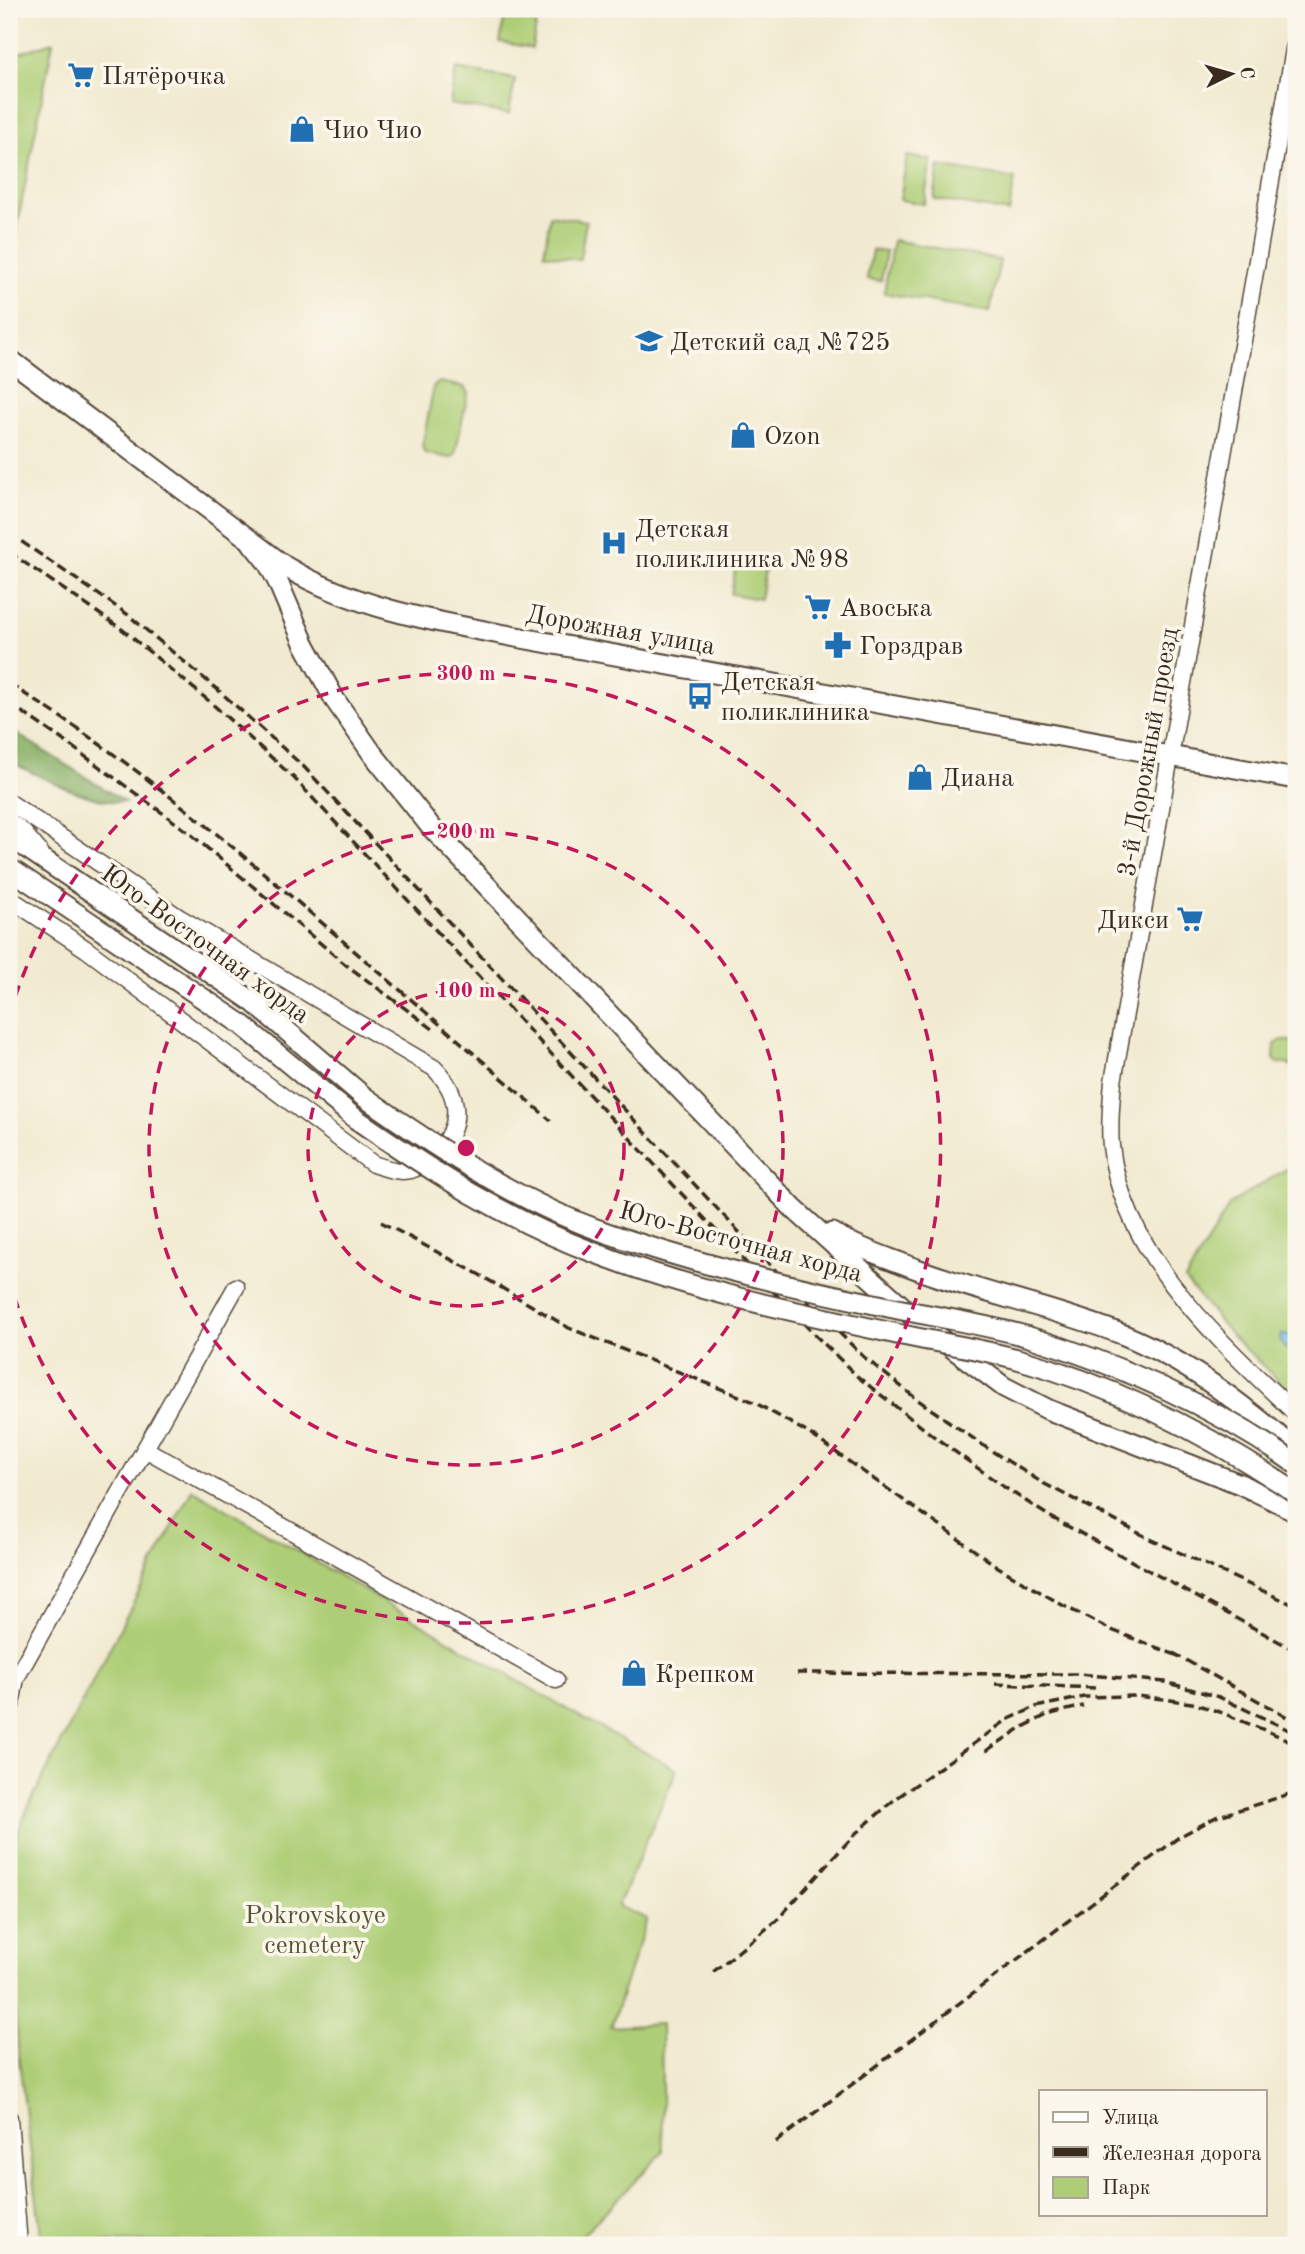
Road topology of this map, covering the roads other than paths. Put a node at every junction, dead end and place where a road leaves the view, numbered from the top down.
1 (1296, 38) edge
2 (9, 359) edge
3 (252, 543) junction
4 (286, 568) junction
5 (309, 581) junction
6 (288, 605) junction
7 (1171, 756) junction
8 (1296, 779) edge
9 (9, 802) edge
10 (9, 821) edge
11 (9, 836) edge
12 (50, 864) junction
13 (9, 870) edge
14 (9, 898) edge
15 (793, 1208) junction
16 (236, 1287) dead end
17 (1296, 1414) edge
18 (145, 1449) junction
19 (1296, 1450) edge
20 (1296, 1464) edge
21 (1296, 1493) edge
22 (1296, 1511) edge
23 (556, 1680) dead end
24 (9, 1716) edge
25 (9, 2118) edge
26 (19, 2245) edge

1 - 7 street, 3-й Дорожный проезд
2 - 3 main road, Дорожная улица
3 - 4 main road, Дорожная улица
3 - 6 main road
4 - 5 main road, Дорожная улица
4 - 6 main road
5 - 6 main road
5 - 7 main road, Дорожная улица
6 - 15 main road
7 - 8 main road, Дорожная улица
7 - 17 street, 3-й Дорожный проезд
9 - 14 street
10 - 12 street
11 - 12 main road, Юго-Восточная хорда
12 - 20 main road, Юго-Восточная хорда, bridge
13 - 21 main road, Юго-Восточная хорда, bridge
15 - 19 main road
15 - 22 main road
16 - 18 street
18 - 23 street
18 - 24 street
25 - 26 street

